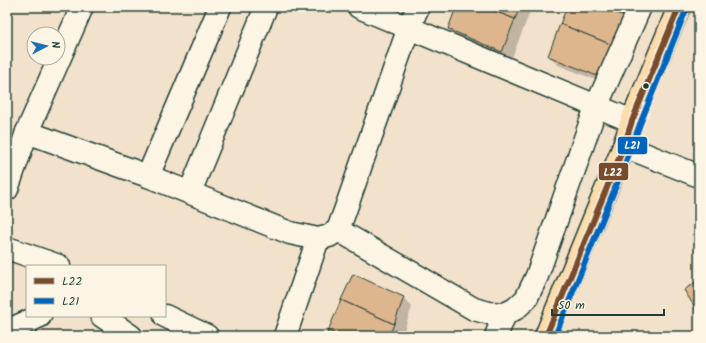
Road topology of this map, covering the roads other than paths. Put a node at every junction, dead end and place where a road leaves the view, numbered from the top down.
1 (82, 7) edge
2 (220, 7) edge
3 (266, 7) edge
4 (359, 7) edge
5 (418, 7) edge
6 (640, 7) edge
7 (679, 7) edge
8 (409, 27) junction
9 (596, 107) junction
10 (632, 122) junction
11 (27, 132) junction
12 (624, 146) junction
13 (148, 176) junction
14 (699, 176) edge
15 (7, 189) edge
16 (190, 192) junction
17 (338, 230) junction
18 (318, 239) junction
19 (7, 248) edge
20 (56, 265) edge
21 (505, 314) junction
22 (166, 316) edge
23 (38, 317) edge
24 (103, 317) edge
25 (7, 331) edge
26 (130, 336) edge
27 (207, 336) edge
28 (285, 336) edge
29 (496, 336) edge
30 (546, 336) edge

1 - 11 street
2 - 13 street
3 - 16 street
4 - 8 street
5 - 8 street
6 - 9 street
7 - 10 highway
8 - 9 street
8 - 17 street
9 - 10 street
9 - 21 street
10 - 12 highway
11 - 13 street
11 - 15 street
12 - 14 street
12 - 30 highway
13 - 16 street
16 - 18 street
17 - 18 street
17 - 21 street
18 - 28 street
19 - 20 street
21 - 29 street
22 - 27 street
23 - 25 street
24 - 26 street

